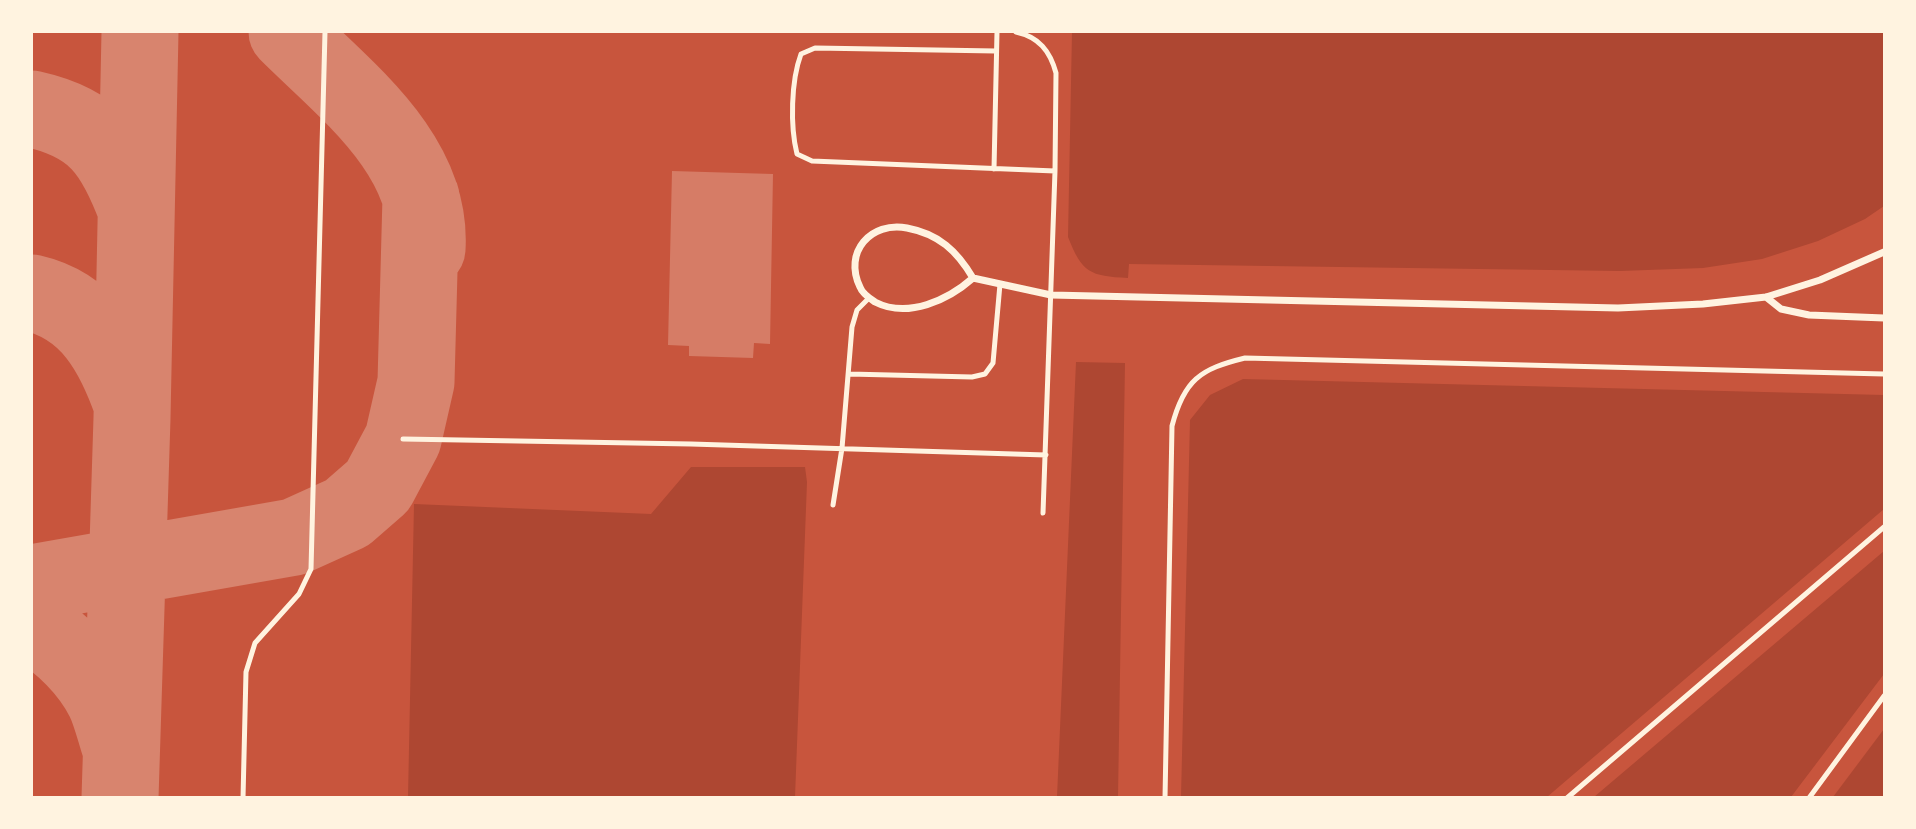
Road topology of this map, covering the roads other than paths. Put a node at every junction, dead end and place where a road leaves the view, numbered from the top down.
1 (325, 32) edge
2 (997, 32) edge
3 (1016, 32) edge
4 (996, 51) junction
5 (995, 169) junction
6 (1055, 172) junction
7 (1885, 252) edge
8 (973, 278) junction
9 (1000, 284) junction
10 (1051, 295) junction
11 (869, 298) junction
12 (1766, 298) junction
13 (1885, 318) edge
14 (849, 374) junction
15 (1885, 374) edge
16 (403, 439) dead end
17 (842, 448) junction
18 (1046, 455) junction
19 (833, 505) dead end
20 (1043, 513) dead end
21 (1885, 527) edge
22 (1885, 696) edge
23 (243, 797) edge
24 (1165, 797) edge
25 (1567, 797) edge
26 (1809, 797) edge

1 - 23 lane
2 - 4 lane
3 - 6 lane
4 - 5 lane
4 - 5 lane
5 - 6 lane
6 - 10 lane
7 - 12 street
8 - 9 street
8 - 11 street
8 - 11 street
9 - 10 street
9 - 14 lane
10 - 12 street
10 - 18 lane
11 - 14 lane
12 - 13 street
14 - 17 lane
15 - 24 lane
16 - 17 lane
17 - 18 lane
17 - 19 lane
18 - 20 lane
21 - 25 lane
22 - 26 lane

